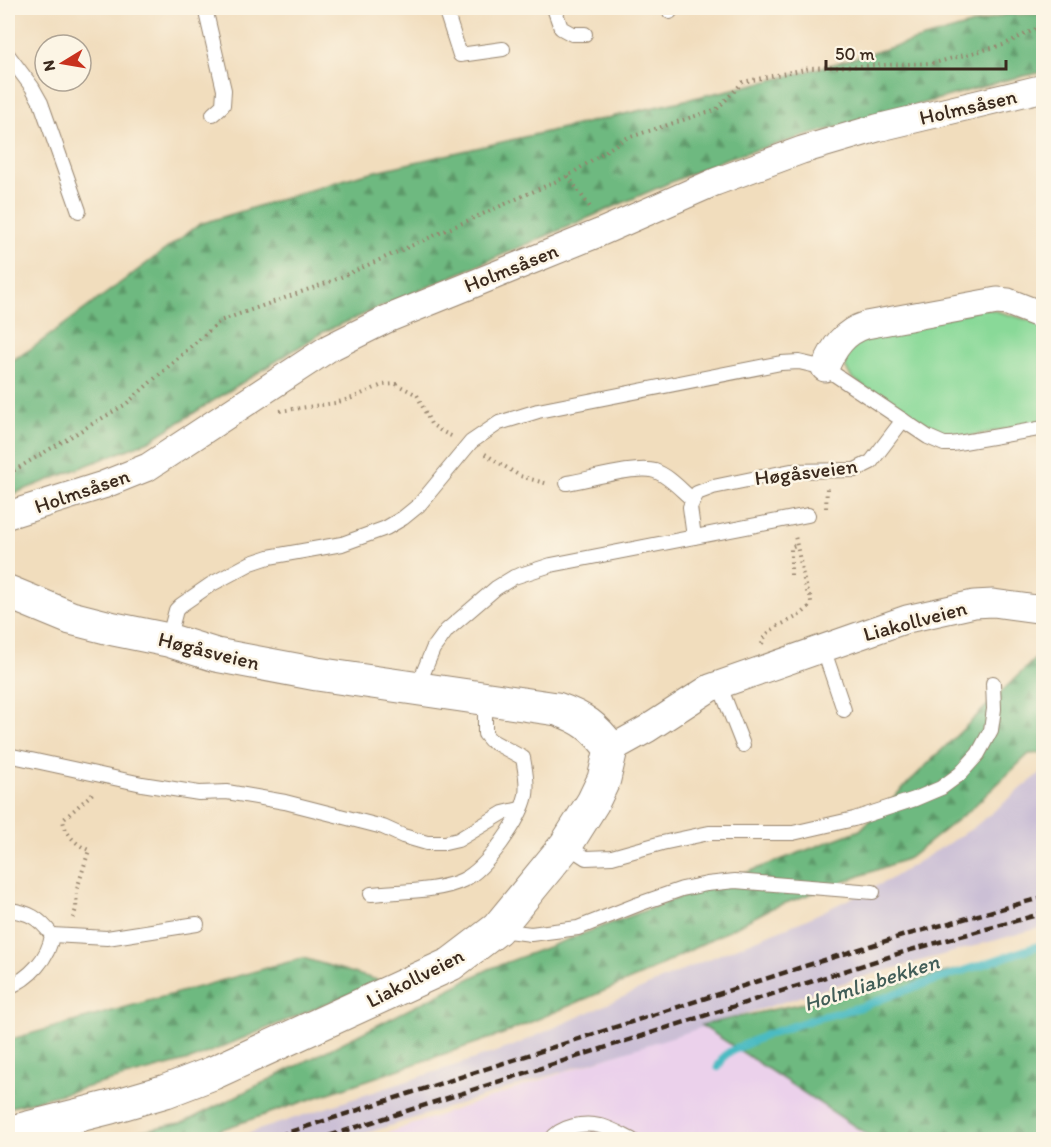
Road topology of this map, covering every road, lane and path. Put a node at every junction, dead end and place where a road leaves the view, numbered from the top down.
1 (204, 8) edge
2 (446, 8) edge
3 (554, 8) edge
4 (1044, 25) edge
5 (585, 34) dead end
6 (503, 49) dead end
7 (8, 55) edge
8 (1044, 88) edge
9 (213, 114) dead end
10 (568, 176) junction
11 (79, 211) dead end
12 (605, 229) junction
13 (1044, 316) edge
14 (825, 368) junction
15 (240, 407) junction
16 (903, 420) junction
17 (1044, 428) edge
18 (469, 444) junction
19 (8, 471) edge
20 (827, 482) dead end
21 (567, 483) joint
22 (692, 499) junction
23 (826, 509) dead end
24 (8, 515) edge
25 (808, 515) dead end
26 (694, 537) junction
27 (795, 540) dead end
28 (796, 545) junction
29 (791, 575) dead end
30 (8, 592) edge
31 (1044, 610) edge
32 (168, 640) junction
33 (823, 648) junction
34 (768, 668) junction
35 (993, 683) dead end
36 (719, 684) junction
37 (417, 688) junction
38 (485, 697) junction
39 (844, 710) dead end
40 (742, 745) dead end
41 (611, 749) junction
42 (8, 755) edge
43 (104, 775) junction
44 (520, 810) junction
45 (566, 845) junction
46 (873, 892) dead end
47 (371, 894) dead end
48 (8, 910) edge
49 (197, 924) dead end
50 (497, 929) junction
51 (52, 935) junction
52 (67, 936) junction
53 (8, 987) edge
54 (8, 1132) edge
55 (551, 1140) edge
56 (632, 1140) edge

1 - 9 lane
2 - 6 lane
3 - 5 lane
4 - 10 path
7 - 11 lane
8 - 12 street, Holmsåsen
10 - 12 path
10 - 19 path
12 - 15 street, Holmsåsen
13 - 14 street
14 - 16 lane
14 - 18 lane
15 - 18 path
15 - 24 street, Holmsåsen
16 - 17 lane
16 - 22 lane, Høgåsveien
18 - 21 path
18 - 32 lane
20 - 23 path
21 - 22 lane
22 - 26 lane
25 - 26 lane
26 - 37 lane
27 - 28 path
28 - 29 path
28 - 34 path
30 - 32 street, Høgåsveien
31 - 33 street, Liakollveien
32 - 37 street, Høgåsveien
33 - 34 street, Liakollveien
33 - 39 lane
34 - 36 street, Liakollveien
35 - 45 lane
36 - 40 lane
36 - 41 street, Liakollveien
37 - 38 street, Høgåsveien
38 - 41 street, Høgåsveien
38 - 44 lane
41 - 45 street, Liakollveien
42 - 43 lane
43 - 44 lane
43 - 52 path
44 - 47 lane
45 - 50 street, Liakollveien
46 - 50 lane
48 - 51 lane
49 - 52 lane
50 - 54 street, Liakollveien
51 - 52 lane
51 - 53 lane
55 - 56 lane

